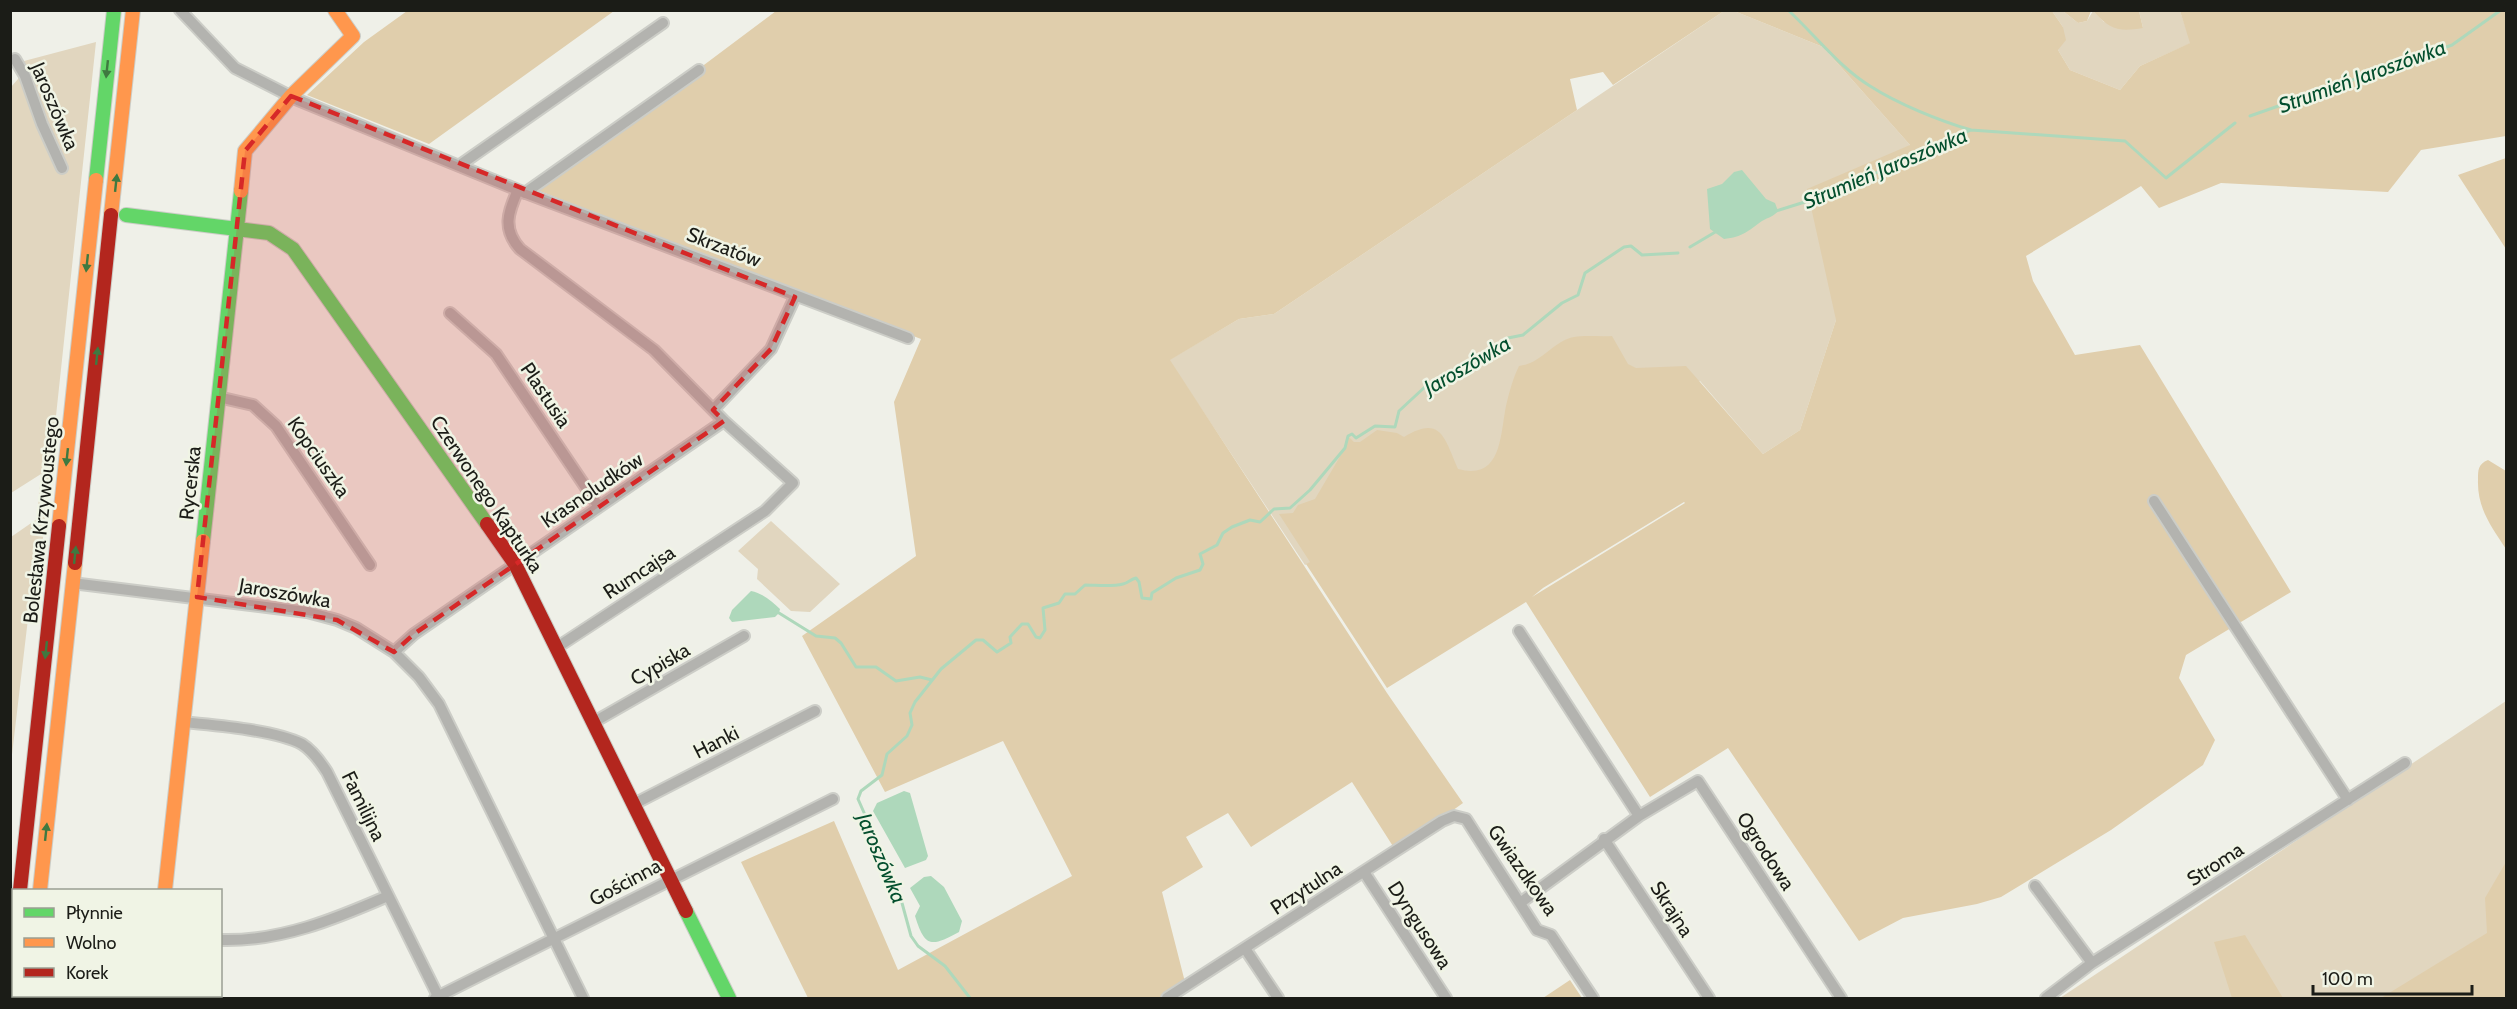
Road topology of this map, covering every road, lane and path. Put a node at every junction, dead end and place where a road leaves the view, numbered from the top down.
1 (114, 10) edge
2 (133, 10) edge
3 (180, 10) edge
4 (335, 10) edge
5 (663, 23) dead end
6 (12, 58) edge
7 (699, 70) dead end
8 (291, 96) junction
9 (460, 165) junction
10 (62, 168) dead end
11 (522, 191) junction
12 (126, 215) dead end
13 (237, 228) junction
14 (84, 297) junction
15 (795, 297) junction
16 (102, 303) junction
17 (450, 314) dead end
18 (908, 338) dead end
19 (218, 396) junction
20 (713, 410) junction
21 (724, 422) junction
22 (2154, 501) dead end
23 (599, 507) junction
24 (515, 564) junction
25 (370, 565) dead end
26 (72, 583) junction
27 (197, 597) junction
28 (1519, 631) dead end
29 (744, 636) dead end
30 (556, 648) junction
31 (394, 652) junction
32 (815, 711) dead end
33 (183, 722) junction
34 (594, 722) junction
35 (2405, 763) dead end
36 (833, 799) dead end
37 (2348, 800) junction
38 (634, 804) junction
39 (1639, 816) junction
40 (1466, 819) joint
41 (1604, 839) junction
42 (1364, 872) junction
43 (669, 879) junction
44 (2035, 886) dead end
45 (20, 889) edge
46 (40, 889) edge
47 (165, 889) edge
48 (388, 896) junction
49 (1520, 903) junction
50 (554, 939) junction
51 (222, 940) edge
52 (1246, 950) junction
53 (2092, 963) junction
54 (437, 998) edge
55 (583, 999) edge
56 (729, 999) edge
57 (1167, 999) edge
58 (1278, 999) edge
59 (1446, 999) edge
60 (1593, 999) edge
61 (1709, 999) edge
62 (1842, 999) edge
63 (2046, 999) edge

1 -> 14 street, Bolesława Krzywoustego
16 -> 2 street, Bolesława Krzywoustego
3 - 8 street, Skrzatów
4 - 8 street
5 - 9 street
6 - 10 street, Jaroszówka
7 - 11 street
8 - 9 street, Skrzatów
8 - 13 street, Rycerska
9 - 11 street, Skrzatów
11 - 15 street, Skrzatów
11 - 20 street
12 - 13 street, Czerwonego Kapturka
13 - 19 street, Rycerska
13 - 24 street, Czerwonego Kapturka
14 - 16 street
14 -> 45 street, Bolesława Krzywoustego
15 - 18 street, Skrzatów
15 - 20 street
26 -> 16 street, Bolesława Krzywoustego
17 - 23 street, Plastusia
19 - 25 street, Kopciuszka
19 - 27 street, Rycerska
20 - 21 street
21 - 23 street, Krasnoludków
21 - 30 street, Rumcajsa
22 - 37 street
23 - 24 street, Krasnoludków
24 - 30 street, Czerwonego Kapturka
24 - 31 street, Krasnoludków
26 - 27 street, Jaroszówka
46 -> 26 street, Bolesława Krzywoustego
27 - 31 street, Jaroszówka
27 - 33 street, Rycerska
28 - 39 street
29 - 34 street, Cypiska
30 - 34 street, Czerwonego Kapturka
31 - 50 street, Jaroszówka
32 - 38 street, Hanki
33 - 47 street, Rycerska
33 - 48 street, Familijna
34 - 38 street, Czerwonego Kapturka
35 - 37 street, Stroma
36 - 43 street, Gościnna
37 - 53 street, Stroma
38 - 43 street, Czerwonego Kapturka
39 - 41 street, Ogrodowa
39 - 62 street, Ogrodowa
40 - 42 street, Przytulna
40 - 49 street, Gwiazdkowa
41 - 49 street, Ogrodowa
41 - 61 street, Skrajna
42 - 52 street, Przytulna
42 - 59 street, Dyngusowa
43 - 50 street, Gościnna
43 - 56 street, Czerwonego Kapturka
44 - 53 street
48 - 51 street
48 - 54 street, Familijna
49 - 60 street, Gwiazdkowa
50 - 54 street, Gościnna
50 - 55 street, Jaroszówka
52 - 57 street, Przytulna
52 - 58 street
53 - 63 street, Stroma

